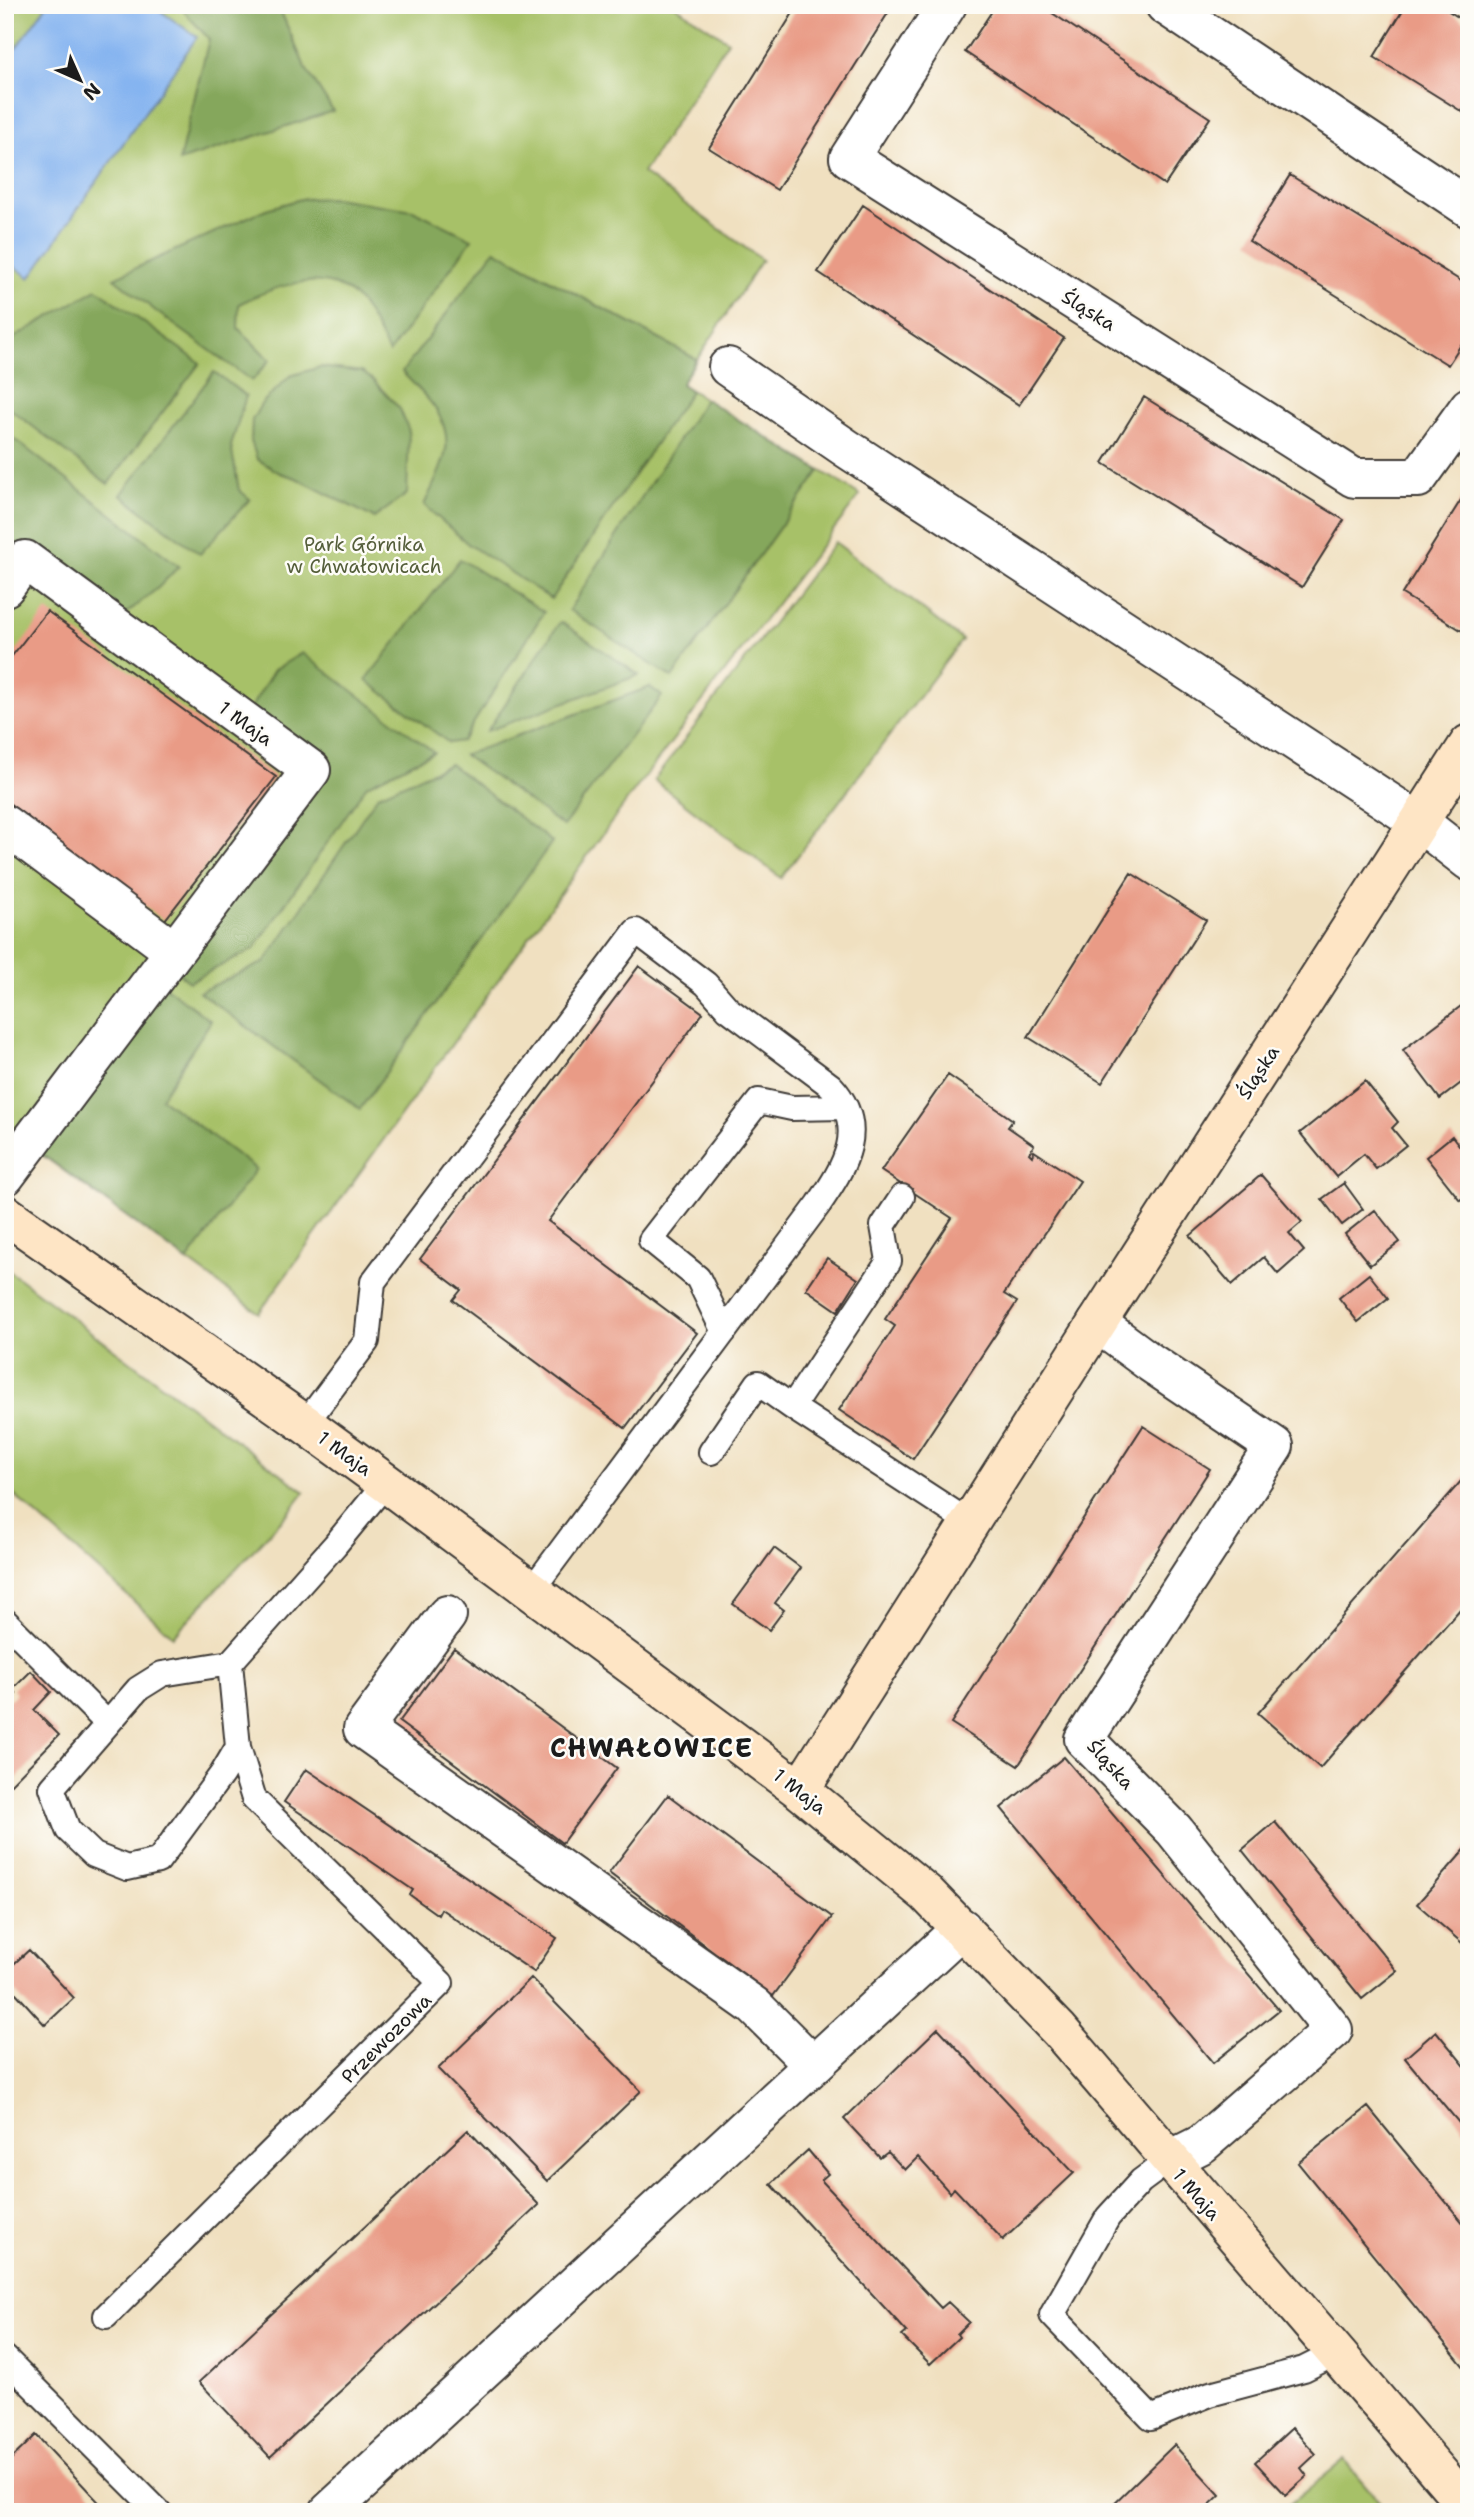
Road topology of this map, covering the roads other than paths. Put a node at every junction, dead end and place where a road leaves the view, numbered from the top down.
1 (947, 5) edge
2 (1165, 5) edge
3 (1469, 208) edge
4 (728, 367) dead end
5 (1469, 407) edge
6 (5, 587) edge
7 (1469, 744) edge
8 (1419, 822) junction
9 (5, 825) edge
10 (1469, 861) edge
11 (174, 951) junction
12 (845, 1107) junction
13 (5, 1176) edge
14 (902, 1197) dead end
15 (5, 1214) edge
16 (1097, 1323) junction
17 (724, 1332) junction
18 (792, 1407) junction
19 (305, 1424) junction
20 (711, 1452) dead end
21 (386, 1483) junction
22 (970, 1523) junction
23 (531, 1591) junction
24 (447, 1615) dead end
25 (5, 1620) edge
26 (230, 1663) junction
27 (107, 1723) junction
28 (238, 1747) junction
29 (800, 1790) junction
30 (962, 1928) junction
31 (813, 2065) junction
32 (1168, 2161) junction
33 (106, 2316) dead end
34 (1336, 2353) junction
35 (5, 2358) edge
36 (1469, 2508) edge
37 (159, 2512) edge
38 (329, 2512) edge

1 - 5 street, Śląska
2 - 3 street
4 - 8 street
6 - 11 street, 1 Maja
7 - 8 main road, Śląska
8 - 10 street
8 - 16 main road, Śląska
9 - 11 street
11 - 13 street, 1 Maja
12 - 17 lane
12 - 17 lane
12 - 19 lane
14 - 18 lane
15 - 19 main road, 1 Maja
16 - 22 main road, Śląska
16 - 32 street, Śląska
17 - 23 lane
18 - 20 lane
18 - 22 lane
19 - 21 main road, 1 Maja
21 - 23 main road, 1 Maja
21 - 26 lane
22 - 29 main road, Śląska
23 - 29 main road, 1 Maja
24 - 31 street
25 - 27 lane
26 - 27 lane
26 - 28 lane, Przewozowa
27 - 28 lane
28 - 33 lane, Przewozowa
29 - 30 main road, 1 Maja
30 - 31 street
30 - 32 main road, 1 Maja
31 - 38 street
32 - 34 main road, 1 Maja
32 - 34 lane
34 - 36 main road, 1 Maja
35 - 37 lane

